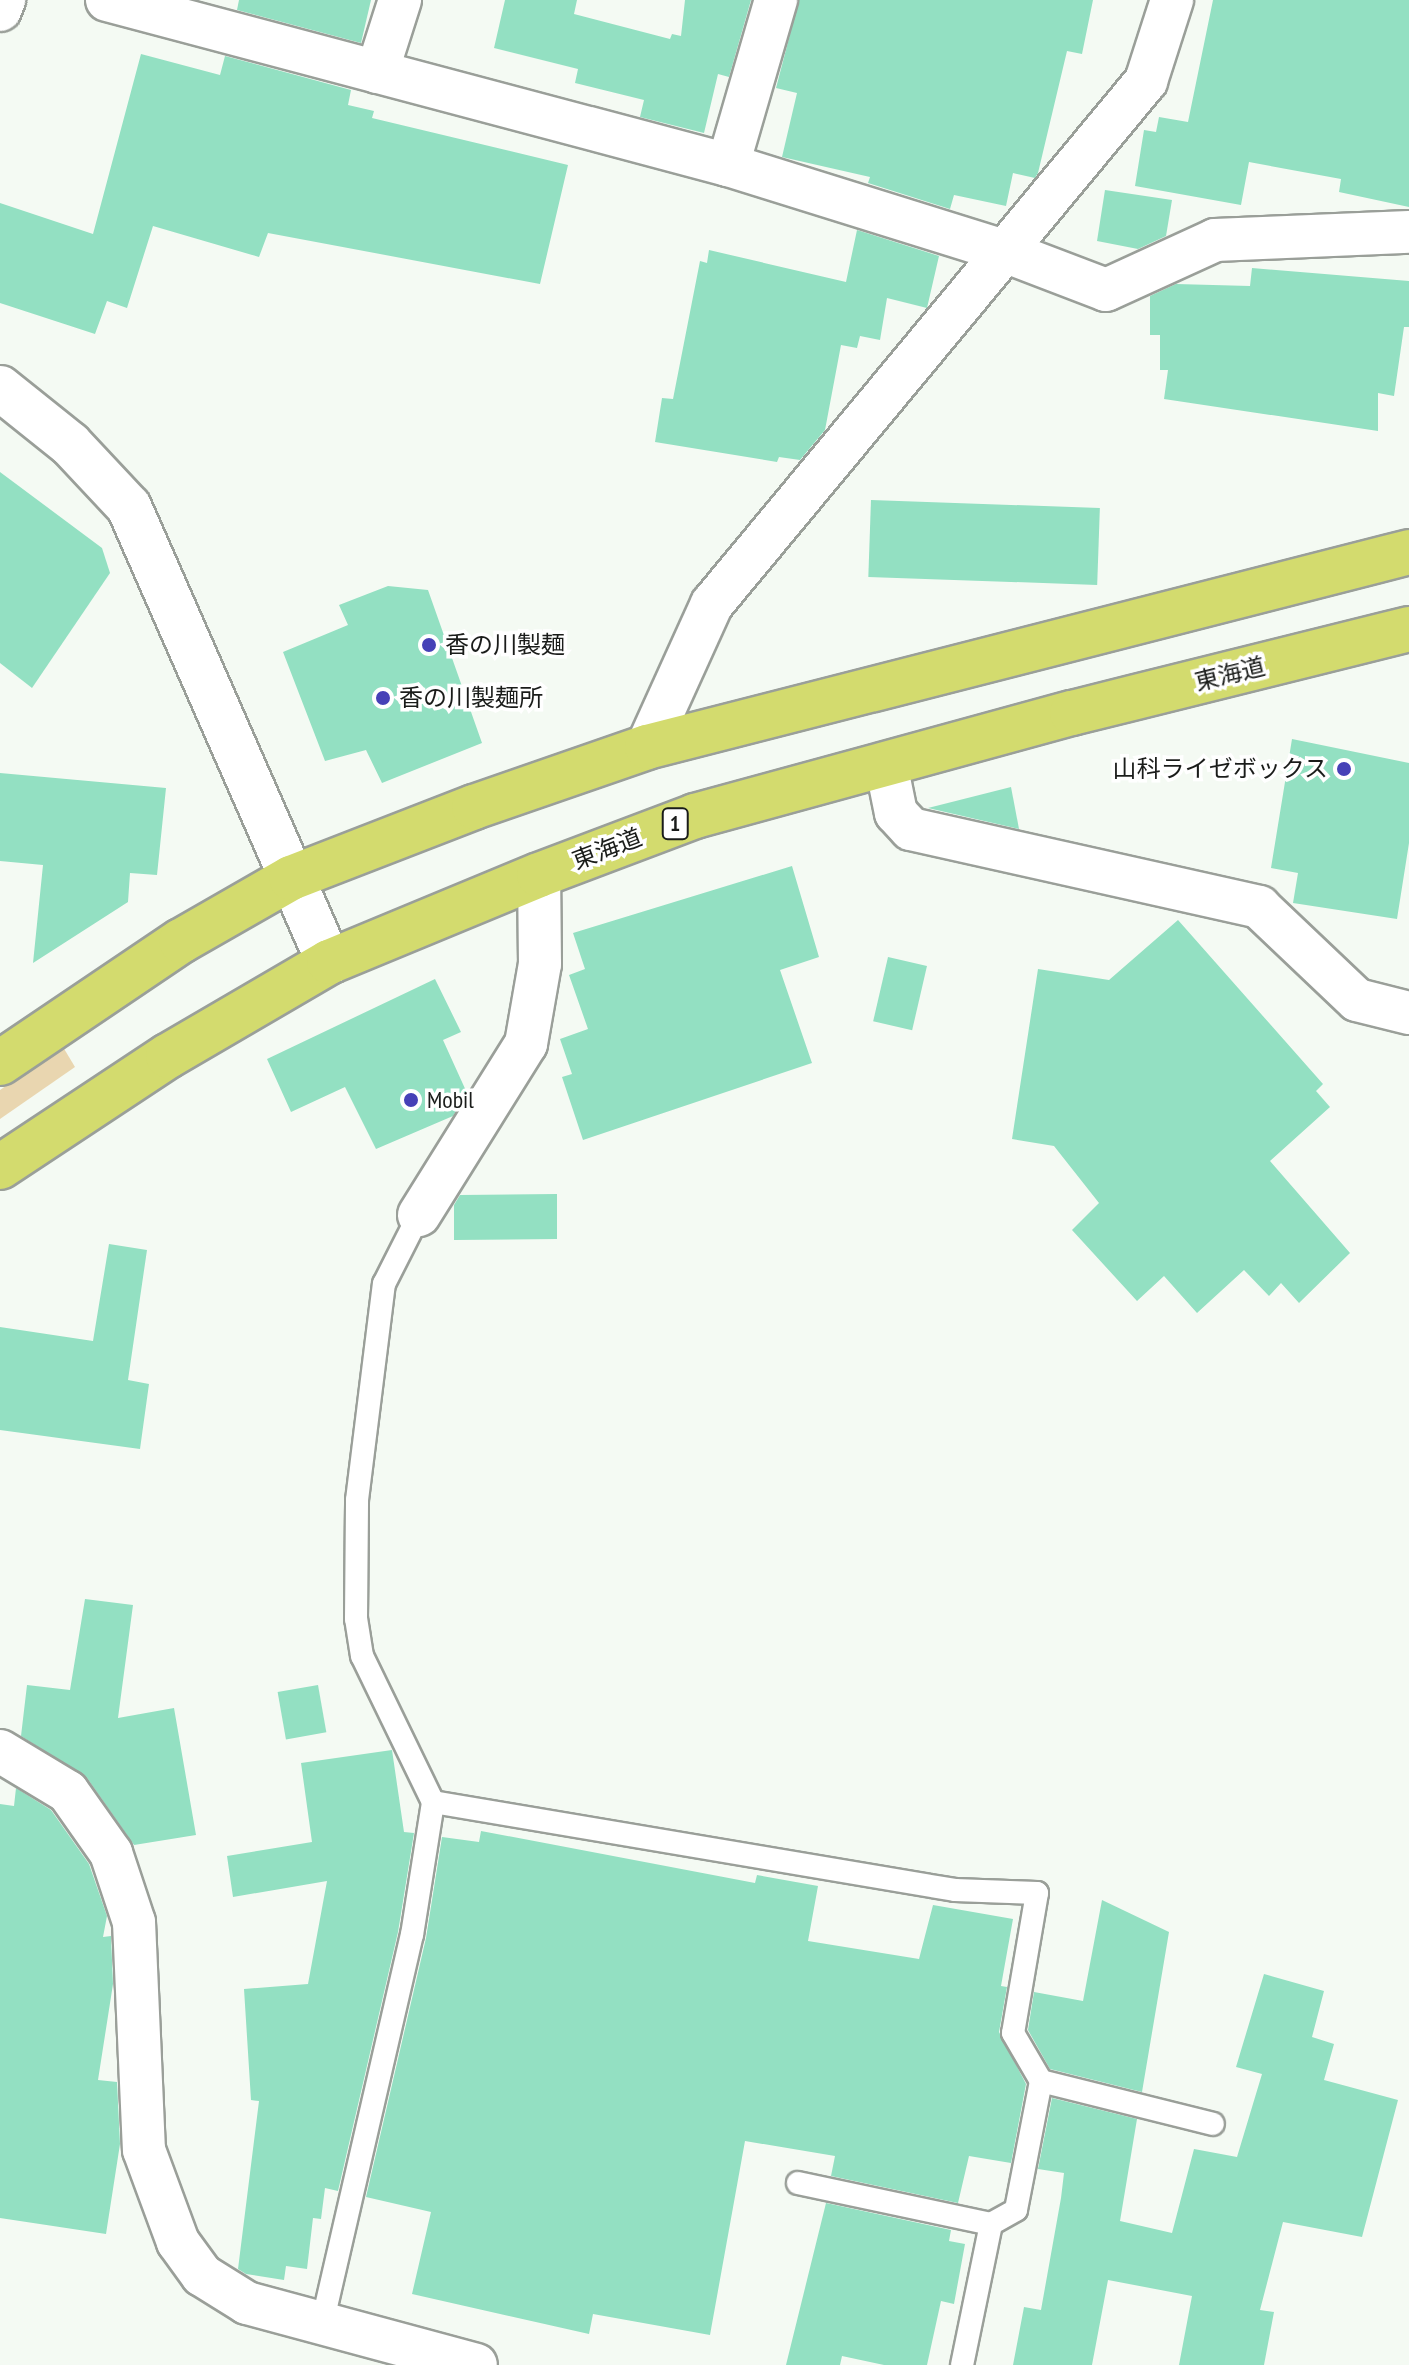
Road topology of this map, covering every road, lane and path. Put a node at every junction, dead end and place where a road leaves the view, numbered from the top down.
1 (4, 0) edge
2 (107, 0) edge
3 (400, 0) edge
4 (776, 0) edge
5 (1172, 0) edge
6 (0, 10) edge
7 (377, 72) junction
8 (728, 165) junction
9 (1409, 232) edge
10 (1004, 251) junction
11 (0, 388) edge
12 (1409, 552) edge
13 (1409, 629) edge
14 (647, 747) junction
15 (886, 764) junction
16 (539, 875) junction
17 (291, 878) junction
18 (329, 962) junction
19 (1409, 1013) edge
20 (0, 1063) edge
21 (0, 1167) edge
22 (419, 1215) joint
23 (0, 1751) edge
24 (433, 1802) junction
25 (1041, 2081) junction
26 (1213, 2124) dead end
27 (798, 2183) dead end
28 (991, 2224) junction
29 (322, 2324) junction
30 (476, 2365) edge
31 (962, 2365) edge

1 - 6 street
2 - 7 street
3 - 7 street
4 - 8 street
5 - 10 street
7 - 8 street
8 - 10 street
9 - 10 street
10 - 14 street
11 - 17 street
12 - 14 highway
13 - 15 highway, 東海道 / 1
14 - 17 highway
15 - 16 highway, 東海道 / 1
15 - 19 street
16 - 18 highway, 東海道 / 1
16 - 22 street
17 - 18 street
17 - 20 highway
18 - 21 highway, 東海道 / 1
22 - 24 lane
23 - 29 street
24 - 25 lane
24 - 29 lane
25 - 26 lane
25 - 28 lane
27 - 28 lane
28 - 31 lane
29 - 30 street

